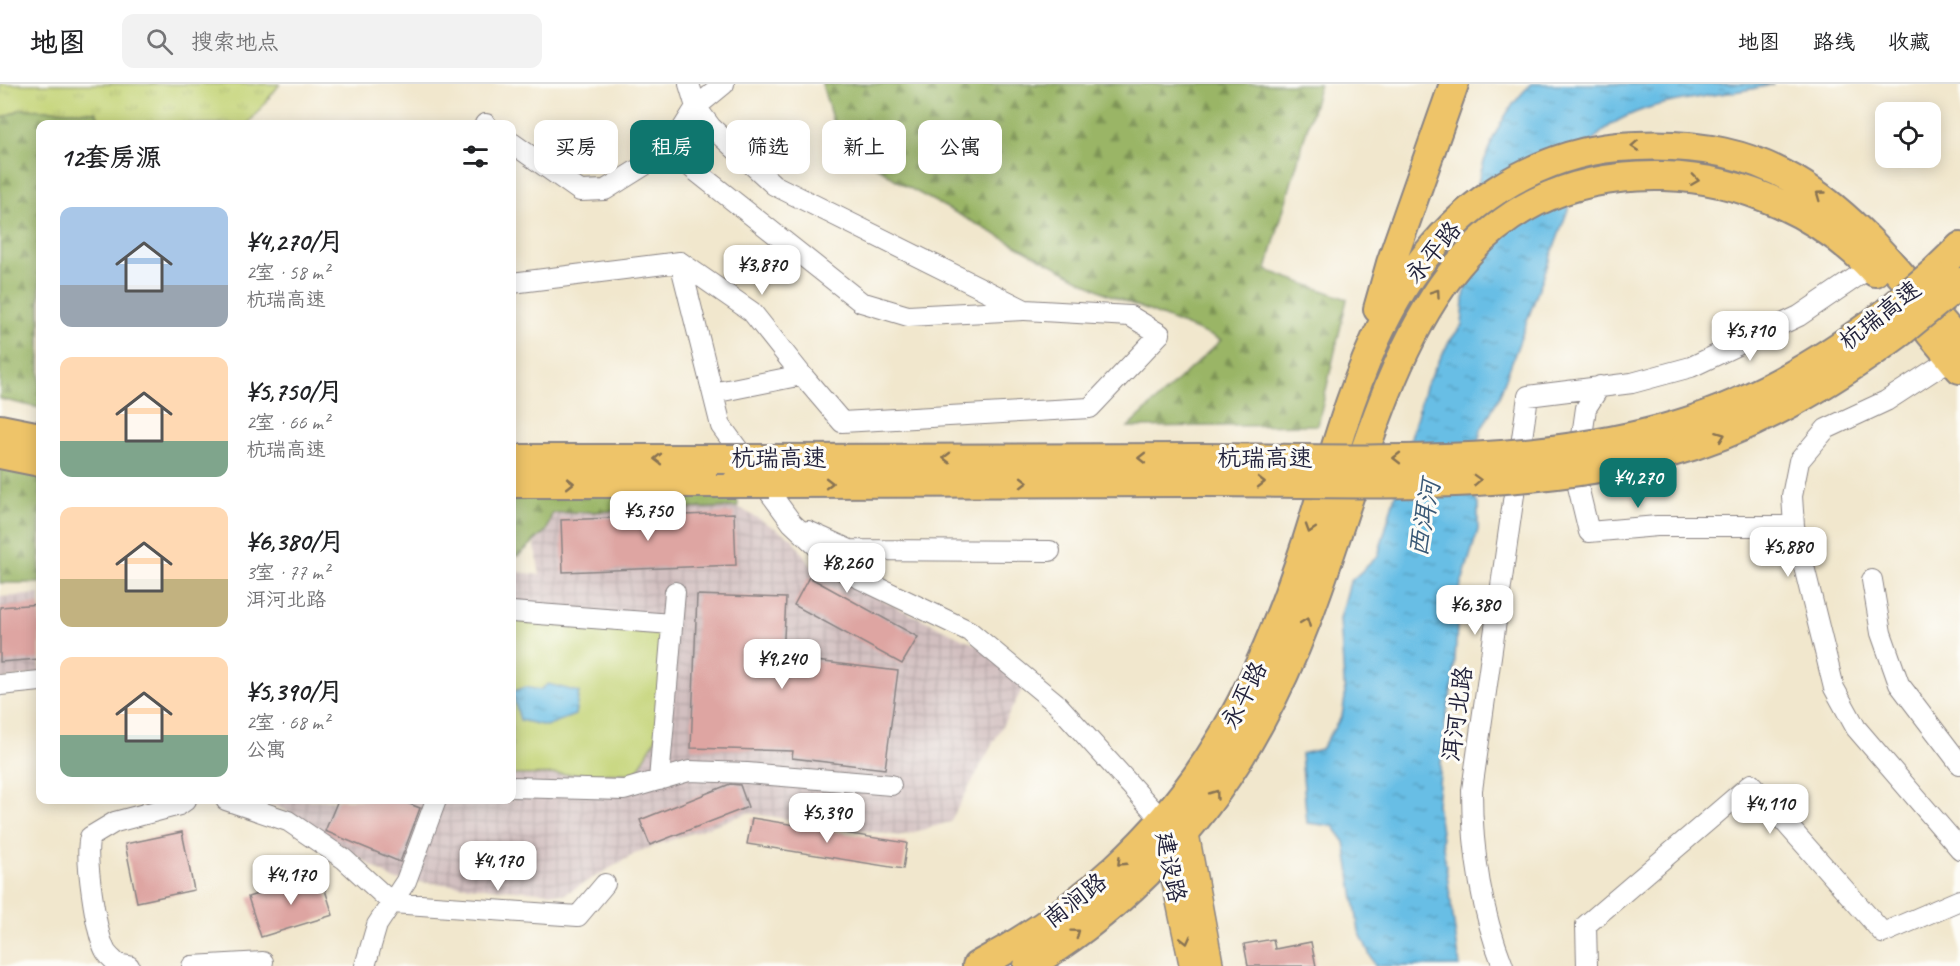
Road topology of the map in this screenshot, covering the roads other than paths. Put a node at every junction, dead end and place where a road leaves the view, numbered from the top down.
1 (689, 84) edge
2 (724, 84) edge
3 (1454, 84) edge
4 (696, 107) junction
5 (688, 120) edge
6 (516, 145) edge
7 (631, 174) edge
8 (699, 174) edge
9 (1856, 240) junction
10 (1960, 247) edge
11 (680, 262) junction
12 (1871, 267) junction
13 (516, 282) edge
14 (1946, 284) edge
15 (1025, 310) junction
16 (1958, 356) edge
17 (1360, 373) junction
18 (802, 375) junction
19 (1600, 386) junction
20 (713, 393) junction
21 (0, 429) edge
22 (36, 436) edge
23 (0, 454) edge
24 (516, 459) edge
25 (36, 461) edge
26 (1202, 470) junction
27 (516, 483) edge
28 (1349, 496) junction
29 (792, 523) junction
30 (1794, 526) junction
31 (1050, 550) dead end
32 (1872, 580) dead end
33 (675, 592) dead end
34 (516, 612) edge
35 (672, 624) junction
36 (36, 681) edge
37 (0, 685) edge
38 (1960, 764) edge
39 (659, 780) junction
40 (891, 785) dead end
41 (516, 787) edge
42 (180, 804) edge
43 (238, 804) edge
44 (435, 804) edge
45 (1173, 836) junction
46 (1960, 849) edge
47 (605, 884) dead end
48 (1960, 900) edge
49 (392, 903) junction
50 (263, 962) dead end
51 (129, 966) edge
52 (192, 966) edge
53 (365, 966) edge
54 (977, 966) edge
55 (1028, 966) edge
56 (1192, 966) edge
57 (1211, 966) edge
58 (1503, 966) edge
59 (1587, 966) edge

1 - 4 street
2 - 4 street
3 - 17 highway
4 - 5 street
4 - 15 street
6 - 7 street
8 - 15 street
9 - 12 highway, 永平路
9 - 16 highway, 永平路
9 -> 17 highway, 永平路
28 -> 9 highway, 永平路
10 - 14 highway, 杭瑞高速
11 - 13 street
11 - 18 street
11 - 20 street
12 - 16 highway, 永平路
12 - 19 street
14 - 26 highway, 杭瑞高速, bridge
15 - 18 street
16 - 30 street
17 - 28 highway
17 -> 45 highway, 永平路
18 - 20 street
19 - 30 street
19 - 58 street, 洱河北路
20 - 29 street
21 - 22 highway
23 - 25 highway
26 -> 24 highway, 杭瑞高速, bridge
27 -> 26 highway, 杭瑞高速, bridge
45 -> 28 highway, 永平路
29 - 31 street
29 - 45 street
30 - 46 street
32 - 38 street
33 - 35 street
34 - 35 street
35 - 39 street
36 - 37 street
39 - 40 street
39 - 41 street
42 - 51 street
43 - 49 street
44 - 49 street
45 -> 54 highway, 南涧路
55 -> 45 highway, 南涧路
45 -> 56 main road, 建设路
45 - 57 main road, 建设路
47 - 49 street
48 - 59 street
49 - 53 street
50 - 52 street

